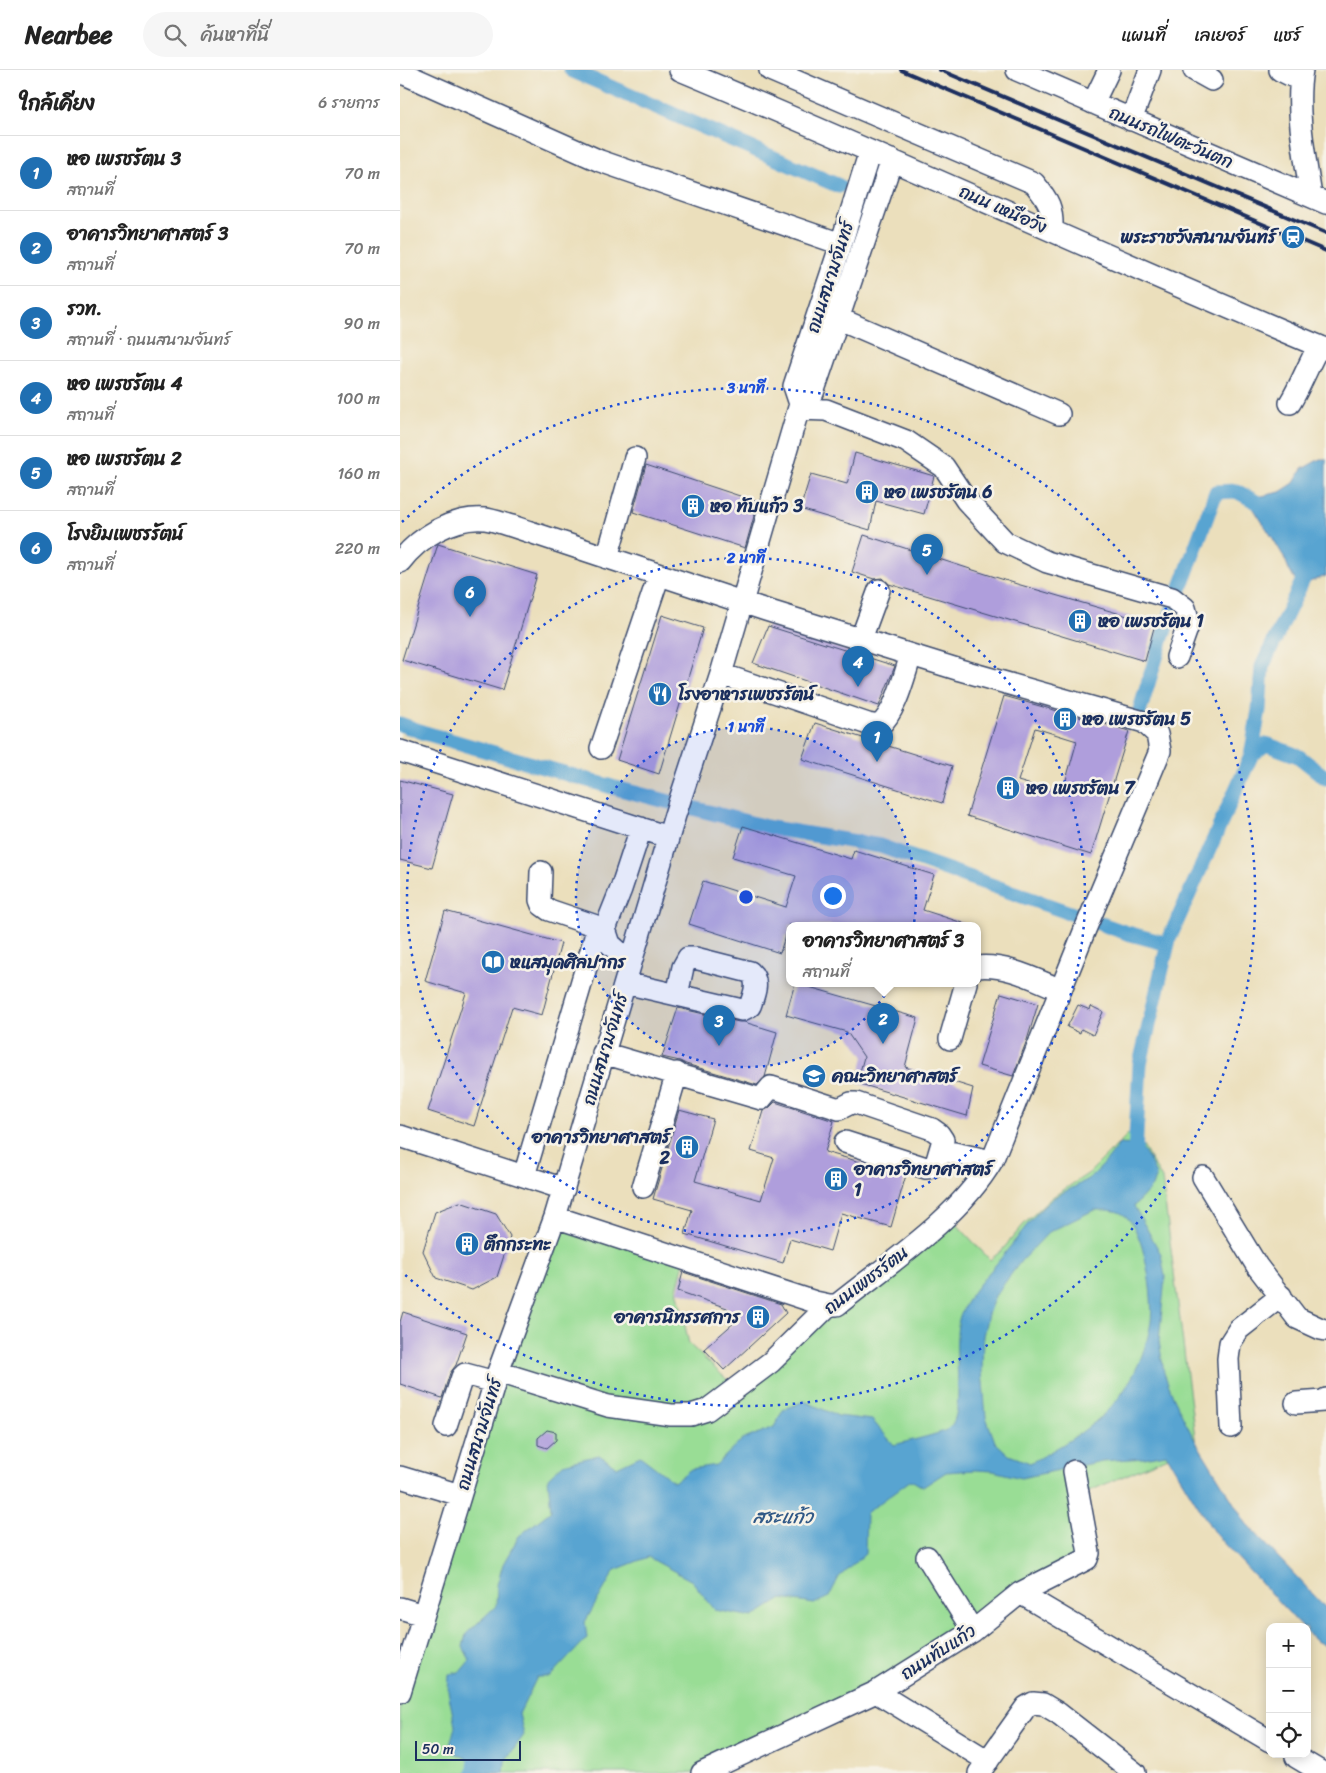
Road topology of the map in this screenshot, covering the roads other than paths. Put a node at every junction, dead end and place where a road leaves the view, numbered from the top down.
1 (680, 70) edge
2 (770, 70) edge
3 (1017, 70) edge
4 (1109, 70) edge
5 (1150, 70) edge
6 (1280, 70) edge
7 (400, 72) edge
8 (1301, 75) edge
9 (1093, 103) junction
10 (1130, 120) junction
11 (870, 151) junction
12 (892, 160) junction
13 (1319, 200) edge
14 (1052, 231) junction
15 (841, 244) junction
16 (829, 314) junction
17 (1322, 348) edge
18 (1290, 403) dead end
19 (800, 406) junction
20 (1060, 414) dead end
21 (636, 458) dead end
22 (607, 558) junction
23 (400, 562) edge
24 (659, 575) junction
25 (879, 590) dead end
26 (741, 602) junction
27 (861, 639) junction
28 (911, 655) junction
29 (1177, 657) dead end
30 (721, 674) junction
31 (600, 748) dead end
32 (400, 751) edge
33 (641, 828) junction
34 (668, 837) junction
35 (541, 872) dead end
36 (602, 928) junction
37 (631, 963) junction
38 (981, 967) edge
39 (625, 983) junction
40 (965, 987) edge
41 (1061, 990) junction
42 (677, 995) dead end
43 (950, 1039) dead end
44 (604, 1052) junction
45 (677, 1073) junction
46 (400, 1136) edge
47 (845, 1142) dead end
48 (940, 1150) junction
49 (992, 1161) junction
50 (524, 1176) junction
51 (1203, 1177) dead end
52 (643, 1186) dead end
53 (564, 1189) junction
54 (556, 1217) junction
55 (1281, 1296) junction
56 (829, 1305) junction
57 (1326, 1330) edge
58 (497, 1377) junction
59 (1326, 1400) edge
60 (1296, 1404) dead end
61 (446, 1426) dead end
62 (1231, 1427) dead end
63 (1074, 1471) dead end
64 (400, 1477) edge
65 (460, 1495) junction
66 (927, 1557) dead end
67 (1020, 1593) junction
68 (400, 1608) edge
69 (423, 1615) junction
70 (973, 1631) junction
71 (400, 1692) edge
72 (876, 1692) junction
73 (1266, 1739) edge
74 (1292, 1761) edge
75 (984, 1767) edge
76 (702, 1773) edge
77 (1135, 1773) edge
78 (1323, 1773) edge

1 - 11 street, ถนน เหนือวัง
2 - 14 street
3 - 9 street, ถนนรถไฟตะวันตก
4 - 9 street
5 - 10 street
6 - 8 street
7 - 15 street
8 - 13 street
9 - 10 street, ถนนรถไฟตะวันตก
10 - 13 street, ถนนรถไฟตะวันตก
11 - 12 street, ถนน เหนือวัง
11 - 15 street, ถนนสนามจันทร์
12 - 14 street, ถนน เหนือวัง
12 - 16 street, ถนนสนามจันทร์
14 - 17 street, ถนน เหนือวัง
15 - 16 street, ถนนสนามจันทร์
16 - 19 street, ถนนสนามจันทร์
16 - 20 street
17 - 18 street
19 - 26 street, ถนนสนามจันทร์
19 - 29 street
21 - 22 street
22 - 23 street, ถนนเพชรรัตน
22 - 24 street, ถนนเพชรรัตน
24 - 26 street, ถนนเพชรรัตน
24 - 31 street
25 - 27 street
26 - 27 street, ถนนเพชรรัตน
26 - 30 street, ถนนสนามจันทร์
27 - 28 street, ถนนเพชรรัตน
28 - 30 street
28 - 41 street, ถนนเพชรรัตน
30 - 34 street, ถนนสนามจันทร์
32 - 33 street
33 - 34 street
33 - 36 street
34 - 37 street, ถนนสนามจันทร์
35 - 36 street
36 - 37 street
36 - 50 street
37 - 39 street, ถนนสนามจันทร์
38 - 41 street
39 - 42 street
39 - 44 street, ถนนสนามจันทร์
40 - 43 street
41 - 49 street, ถนนเพชรรัตน
44 - 45 street
44 - 53 street, ถนนสนามจันทร์
45 - 48 street
45 - 52 street
46 - 50 street
47 - 48 street
48 - 49 street
49 - 56 street, ถนนเพชรรัตน
50 - 53 street
51 - 55 street
53 - 54 street, ถนนสนามจันทร์
54 - 56 street
54 - 58 street, ถนนสนามจันทร์
55 - 57 street
55 - 62 street
56 - 58 street, ถนนเพชรรัตน
58 - 61 street, ถนนเพชรรัตน
58 - 65 street, ถนนสนามจันทร์
59 - 60 street
63 - 67 street, ถนนทับแก้ว
64 - 65 street
65 - 69 street, ถนนสนามจันทร์
66 - 70 street
67 - 70 street, ถนนทับแก้ว
67 - 73 street
68 - 69 street
69 - 71 street, ถนนสนามจันทร์
70 - 72 street, ถนนทับแก้ว
72 - 75 street
72 - 76 street, ถนนทับแก้ว
74 - 78 street
75 - 77 street

